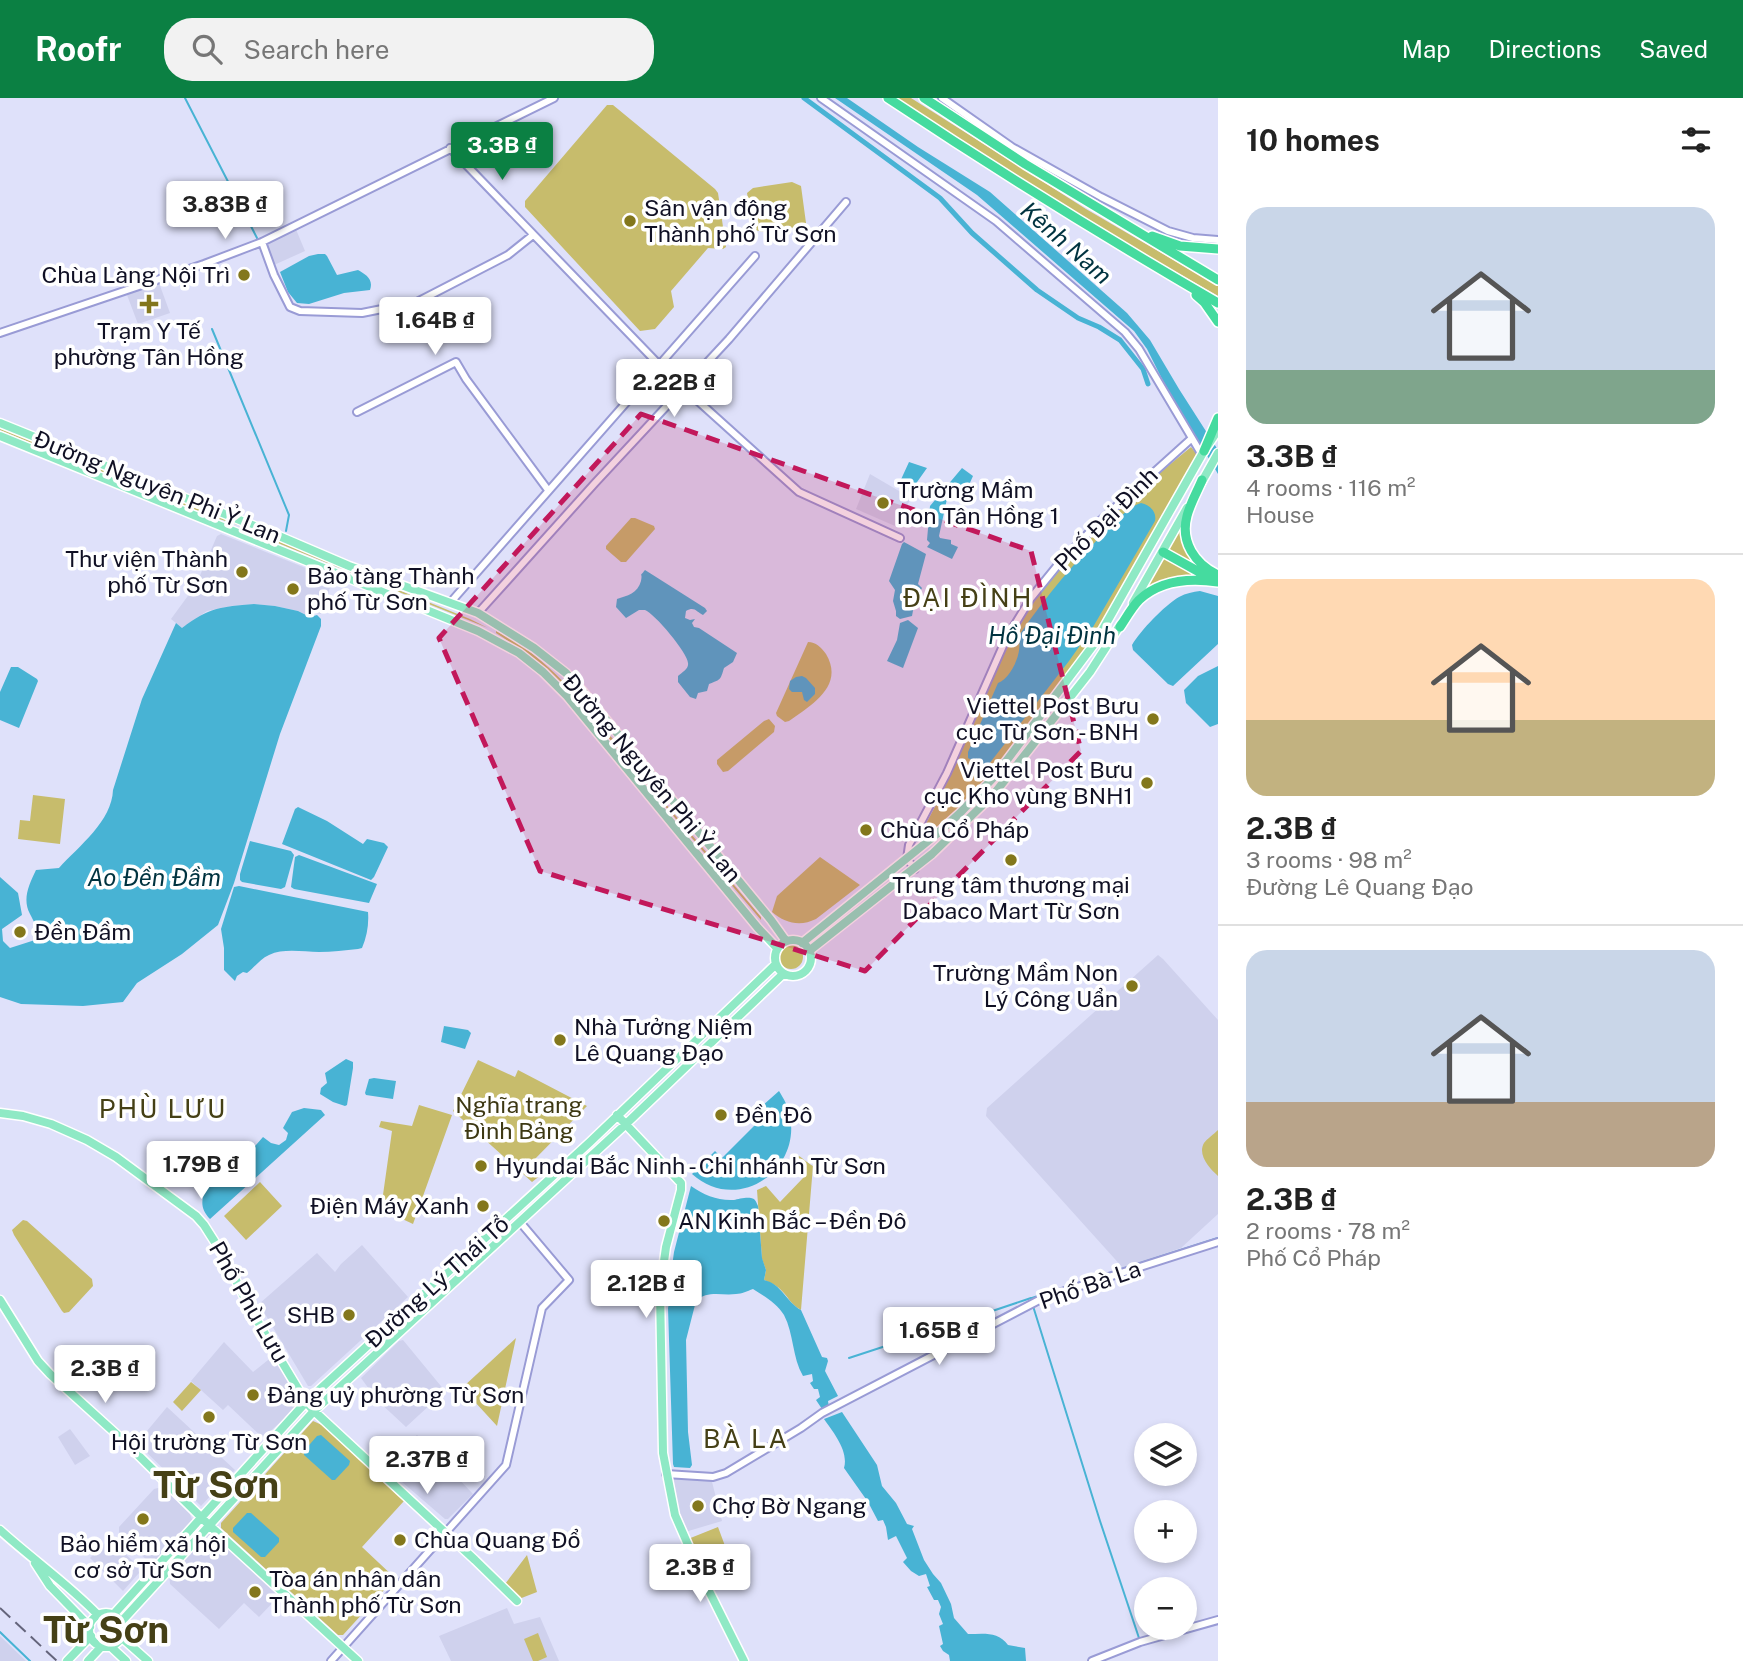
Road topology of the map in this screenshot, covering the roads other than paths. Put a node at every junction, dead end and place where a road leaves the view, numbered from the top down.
1 (554, 98) edge
2 (821, 98) edge
3 (888, 98) edge
4 (924, 98) edge
5 (942, 98) edge
6 (450, 148) junction
7 (1025, 164) junction
8 (846, 202) dead end
9 (533, 235) junction
10 (1218, 240) edge
11 (262, 242) junction
12 (1218, 249) edge
13 (755, 256) dead end
14 (1139, 257) junction
15 (1218, 280) edge
16 (1218, 303) edge
17 (1218, 322) edge
18 (0, 333) edge
19 (659, 365) junction
20 (684, 389) junction
21 (357, 412) dead end
22 (1218, 418) edge
23 (0, 423) edge
24 (1214, 432) edge
25 (0, 436) edge
26 (1191, 439) junction
27 (1203, 453) junction
28 (1218, 453) edge
29 (1202, 480) junction
30 (548, 490) junction
31 (250, 525) junction
32 (245, 537) junction
33 (900, 538) dead end
34 (1163, 552) junction
35 (1218, 575) edge
36 (1218, 582) edge
37 (450, 603) junction
38 (478, 613) junction
39 (1119, 627) junction
40 (907, 859) junction
41 (915, 869) junction
42 (786, 941) junction
43 (802, 943) junction
44 (778, 948) junction
45 (809, 951) junction
46 (775, 965) junction
47 (783, 974) junction
48 (0, 1113) edge
49 (617, 1115) junction
50 (625, 1125) junction
51 (512, 1213) junction
52 (520, 1222) junction
53 (1218, 1242) edge
54 (0, 1300) edge
55 (306, 1402) junction
56 (314, 1411) junction
57 (250, 1463) junction
58 (258, 1471) junction
59 (666, 1474) junction
60 (201, 1517) junction
61 (209, 1525) junction
62 (0, 1530) edge
63 (446, 1533) junction
64 (49, 1577) junction
65 (62, 1581) junction
66 (53, 1590) junction
67 (517, 1601) dead end
68 (98, 1615) junction
69 (113, 1615) junction
70 (1218, 1619) edge
71 (121, 1622) junction
72 (90, 1631) junction
73 (121, 1637) junction
74 (106, 1646) junction
75 (343, 1647) junction
76 (67, 1661) edge
77 (88, 1661) edge
78 (126, 1661) edge
79 (148, 1661) edge
80 (331, 1661) edge
81 (358, 1661) edge
82 (744, 1661) edge
83 (1091, 1661) edge

1 - 6 street
2 - 26 street
3 - 14 highway
4 - 7 highway
5 - 10 street
6 - 9 street
6 - 11 street
7 - 12 highway
7 - 15 highway
8 - 20 street
9 - 11 street
9 - 19 street
11 - 18 street
13 - 19 street
14 - 16 highway
14 - 17 highway
19 - 20 street
19 - 30 street
20 - 33 street
20 - 38 street
21 - 30 street
22 - 24 highway
23 - 31 main road, Đường Nguyên Phi Ỷ Lan
24 - 27 highway
25 - 32 main road, Đường Nguyên Phi Ỷ Lan
26 - 27 street
26 - 40 street, Phố Đại Đình
27 - 40 main road
28 - 29 main road
29 - 34 main road
29 - 35 highway
30 - 37 street
31 - 32 main road
31 - 37 main road, Đường Nguyên Phi Ỷ Lan
32 - 44 main road, Đường Nguyên Phi Ỷ Lan
34 - 36 highway
34 - 39 main road
36 - 39 highway
37 - 38 main road, Đường Nguyên Phi Ỷ Lan
38 - 42 main road, Đường Nguyên Phi Ỷ Lan
39 - 41 main road
40 - 41 street
40 - 43 main road
41 - 45 main road
42 - 43 main road
42 - 44 main road
43 - 45 main road
44 - 46 main road
45 - 47 main road
46 - 47 main road
46 - 49 main road, Đường Lý Thái Tổ
47 - 50 main road, Đường Lý Thái Tổ
48 - 55 main road, Phố Phù Lưu
49 - 50 main road
49 - 51 main road, Đường Lý Thái Tổ
50 - 52 main road, Đường Lý Thái Tổ
50 - 59 main road
51 - 52 main road
51 - 55 main road, Đường Lý Thái Tổ
52 - 56 main road, Đường Lý Thái Tổ
52 - 63 street
53 - 59 street, Phố Bà La
54 - 60 main road
55 - 56 main road, Phố Phù Lưu
55 - 57 main road, Đường Lý Thái Tổ
56 - 58 main road, Đường Lý Thái Tổ
56 - 63 main road, Phố Phù Lưu
57 - 58 main road
57 - 60 main road, Đường Lý Thái Tổ
58 - 61 main road, Đường Lý Thái Tổ
59 - 82 main road
60 - 61 main road
60 - 69 main road, Đường Lý Thái Tổ
61 - 71 main road, Đường Lý Thái Tổ
61 - 75 main road
62 - 64 main road
63 - 67 main road, Phố Phù Lưu
63 - 75 street
64 - 65 main road
64 - 66 main road
65 - 66 main road
65 - 68 main road
66 - 72 main road
68 - 69 main road
68 - 72 main road
69 - 71 main road
70 - 83 street
71 - 73 main road
72 - 74 main road
72 - 76 main road
73 - 74 main road
73 - 79 main road
74 - 77 main road
74 - 78 main road
75 - 80 street
75 - 81 main road

